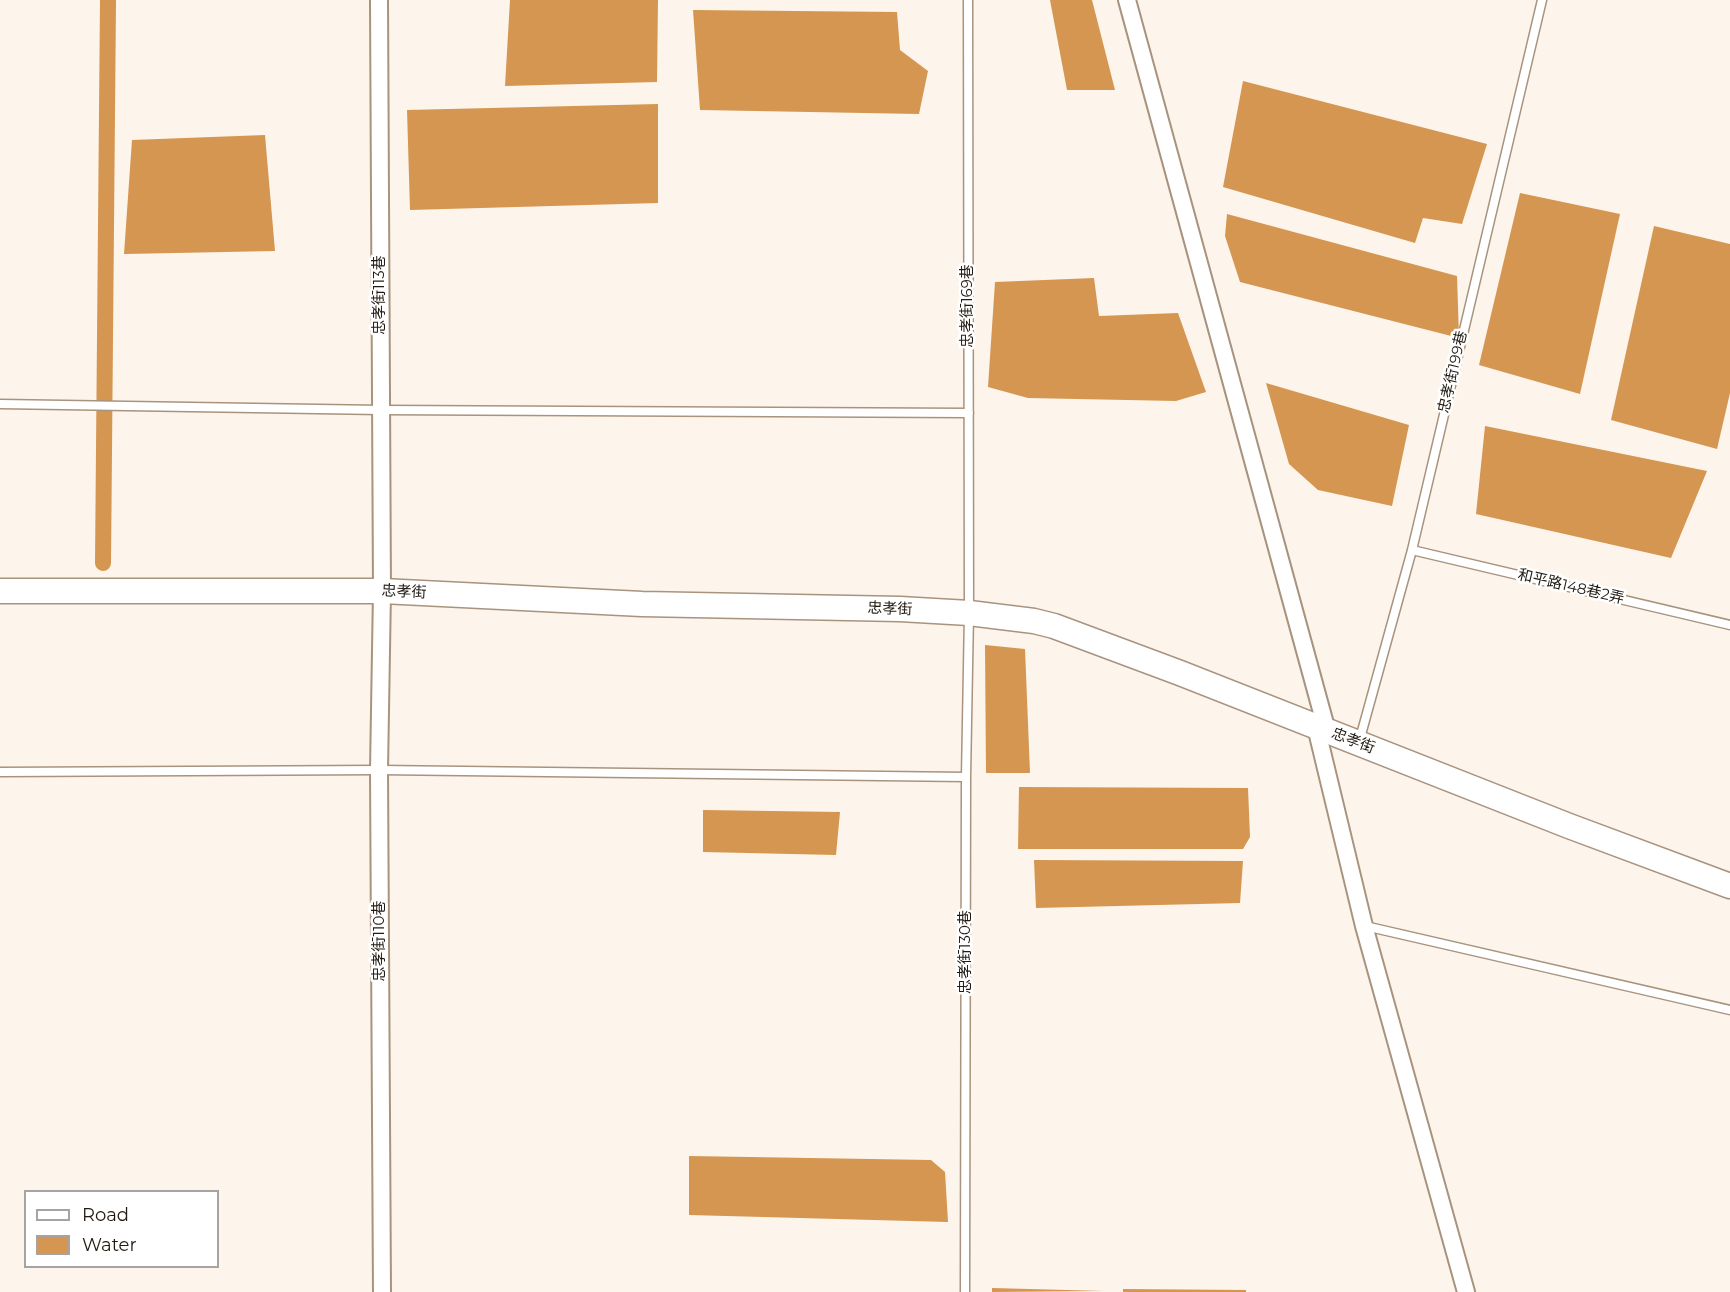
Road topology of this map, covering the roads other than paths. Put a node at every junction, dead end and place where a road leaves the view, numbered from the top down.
1 (379, 0) edge
2 (968, 0) edge
3 (1127, 0) edge
4 (1542, 0) edge
5 (0, 404) edge
6 (381, 410) junction
7 (969, 413) junction
8 (1412, 550) junction
9 (0, 591) edge
10 (382, 591) junction
11 (969, 613) junction
12 (1730, 625) edge
13 (1321, 729) junction
14 (1358, 743) junction
15 (379, 770) junction
16 (0, 772) edge
17 (966, 777) junction
18 (1730, 886) edge
19 (1364, 926) junction
20 (1730, 1010) edge
21 (381, 1292) edge
22 (965, 1292) edge
23 (1466, 1292) edge

1 - 6 street, 忠孝街113巷
2 - 7 lane, 忠孝街169巷
3 - 13 street
4 - 8 lane, 忠孝街199巷
5 - 6 lane
6 - 7 lane
6 - 10 street, 忠孝街113巷
7 - 11 lane, 忠孝街169巷
8 - 12 lane, 和平路148巷2弄
8 - 14 lane, 忠孝街199巷
9 - 10 street, 忠孝街
10 - 11 street, 忠孝街
10 - 15 street, 忠孝街110巷
11 - 13 street, 忠孝街
11 - 17 lane, 忠孝街130巷
13 - 14 street, 忠孝街
13 - 19 street
14 - 18 street, 忠孝街
15 - 16 lane
15 - 17 lane
15 - 21 street, 忠孝街110巷
17 - 22 lane, 忠孝街130巷
19 - 20 lane
19 - 23 street

